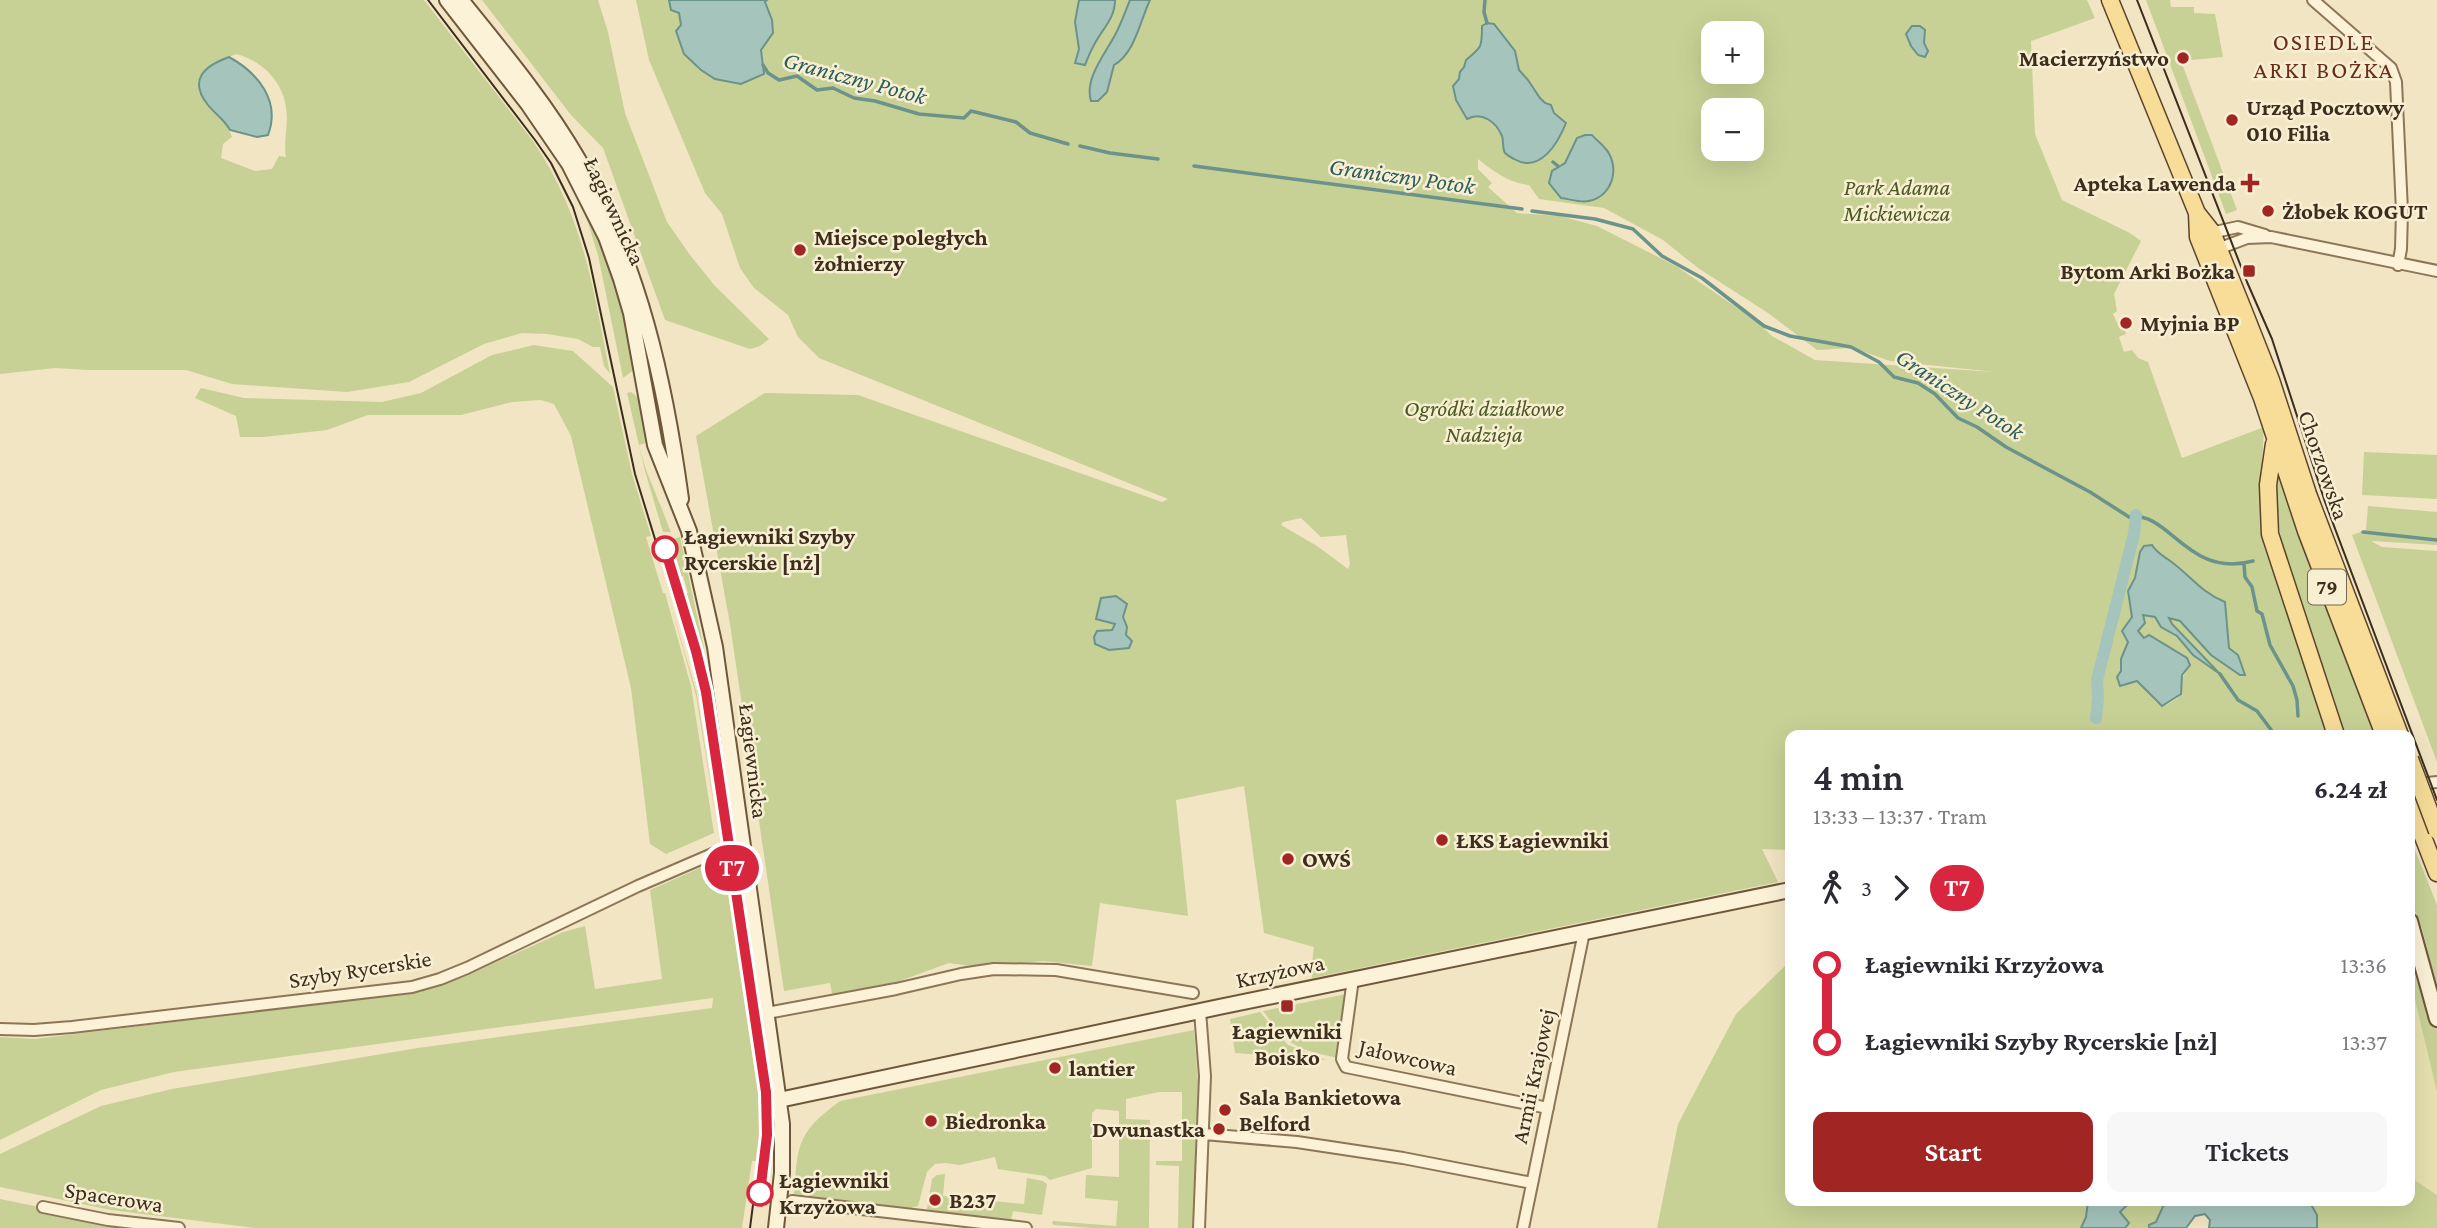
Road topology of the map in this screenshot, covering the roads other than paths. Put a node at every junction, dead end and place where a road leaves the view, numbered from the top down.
1 (447, 0) edge
2 (461, 0) edge
3 (2110, 0) edge
4 (2313, 0) edge
5 (2205, 234) junction
6 (2271, 237) junction
7 (2212, 251) junction
8 (2398, 264) junction
9 (2437, 271) edge
10 (2275, 438) junction
11 (683, 514) junction
12 (2334, 730) edge
13 (2382, 730) edge
14 (2398, 730) edge
15 (2415, 779) edge
16 (2437, 782) edge
17 (2415, 784) edge
18 (2415, 811) edge
19 (2430, 835) edge
20 (742, 846) junction
21 (2437, 873) edge
22 (1785, 891) edge
23 (1584, 932) junction
24 (2415, 939) edge
25 (1353, 979) junction
26 (1193, 993) dead end
27 (1200, 1011) junction
28 (767, 1013) junction
29 (2437, 1019) edge
30 (0, 1029) edge
31 (779, 1100) junction
32 (1548, 1108) junction
33 (1204, 1134) junction
34 (1532, 1183) junction
35 (792, 1201) dead end
36 (43, 1207) dead end
37 (179, 1228) edge
38 (776, 1228) edge
39 (1026, 1228) edge
40 (1199, 1228) edge
41 (1522, 1228) edge

1 - 11 main road, Łagiewnicka
2 - 11 main road, Łagiewnicka
3 - 5 main road, Chorzowska / 79
4 - 8 street
5 - 6 street
5 - 7 main road, Chorzowska / 79
6 - 7 street
6 - 8 street
7 - 10 main road, Chorzowska / 79
7 - 14 main road, Chorzowska / 79
8 - 9 street
10 - 12 main road
10 - 13 main road, Chorzowska / 79
11 - 20 main road, Łagiewnicka
15 - 19 main road, bridge
16 - 17 street
18 - 19 main road
19 - 21 main road
20 - 28 main road, Łagiewnicka
20 - 30 street, Szyby Rycerskie
22 - 23 main road, Krzyżowa
23 - 25 main road, Krzyżowa
23 - 32 street, Armii Krajowej
24 - 29 main road
25 - 27 main road, Krzyżowa
25 - 32 street, Jałowcowa
26 - 28 street
27 - 31 main road, Krzyżowa
27 - 33 street
28 - 31 main road, Łagiewnicka
31 - 38 main road, Łagiewnicka
32 - 34 street, Armii Krajowej
33 - 34 street
33 - 40 street
34 - 41 street, Armii Krajowej
35 - 39 street
36 - 37 street, Spacerowa

